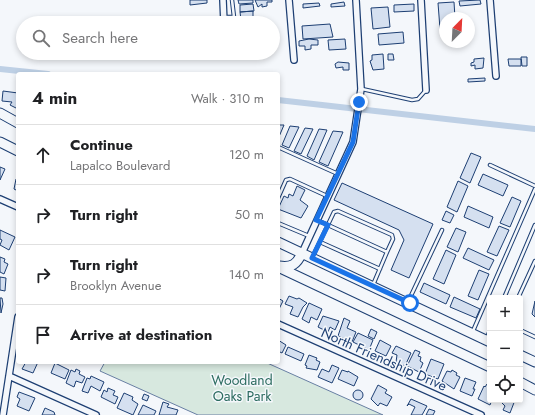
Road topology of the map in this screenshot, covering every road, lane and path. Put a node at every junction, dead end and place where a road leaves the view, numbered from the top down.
1 (222, 0) edge
2 (232, 0) edge
3 (289, 0) edge
4 (356, 0) edge
5 (421, 0) edge
6 (490, 0) edge
7 (224, 16) edge
8 (234, 16) edge
9 (294, 60) dead end
10 (496, 76) dead end
11 (361, 88) junction
12 (426, 90) joint
13 (0, 112) edge
14 (0, 117) edge
15 (16, 123) edge
16 (16, 123) edge
17 (0, 142) edge
18 (280, 148) edge
19 (16, 149) edge
20 (490, 165) dead end
21 (338, 174) junction
22 (535, 188) edge
23 (280, 194) edge
24 (327, 196) junction
25 (0, 199) edge
26 (16, 206) edge
27 (316, 220) junction
28 (280, 224) edge
29 (328, 225) junction
30 (535, 225) edge
31 (442, 230) dead end
32 (310, 236) junction
33 (320, 242) junction
34 (280, 243) edge
35 (387, 252) junction
36 (302, 253) junction
37 (312, 258) junction
38 (535, 261) edge
39 (280, 267) edge
40 (280, 268) edge
41 (380, 269) junction
42 (372, 286) junction
43 (505, 295) edge
44 (519, 295) edge
45 (408, 302) junction
46 (280, 325) edge
47 (16, 330) edge
48 (522, 331) edge
49 (472, 334) junction
50 (535, 337) edge
51 (487, 341) edge
52 (523, 356) edge
53 (535, 362) edge
54 (488, 367) edge
55 (9, 376) junction
56 (523, 383) edge
57 (535, 388) edge
58 (2, 415) edge
59 (96, 415) edge
60 (481, 415) edge

1 - 7 street
2 - 8 lane
3 - 9 street
4 - 11 street
5 - 12 street
6 - 10 street
11 - 12 lane
11 - 21 street
13 - 15 main road
14 - 16 main road
17 - 19 main road
18 - 21 lane
20 - 22 lane
21 - 24 street
22 - 49 lane
23 - 24 lane
24 - 27 street
25 - 26 street
27 - 29 lane
27 - 32 street
28 - 32 lane
29 - 33 lane
29 - 35 lane
29 - 35 lane
30 - 43 lane
31 - 45 lane
32 - 36 street
33 - 37 lane
33 - 41 lane
34 - 36 main road
35 - 41 lane
36 - 37 main road
36 - 39 main road
37 - 42 main road
38 - 44 lane
40 - 54 main road
41 - 42 lane
42 - 45 main road
45 - 49 main road
46 - 60 street, North Friendship Drive
47 - 55 street
48 - 50 lane
49 - 51 main road
52 - 53 main road
55 - 58 street
55 - 59 street
56 - 57 main road

